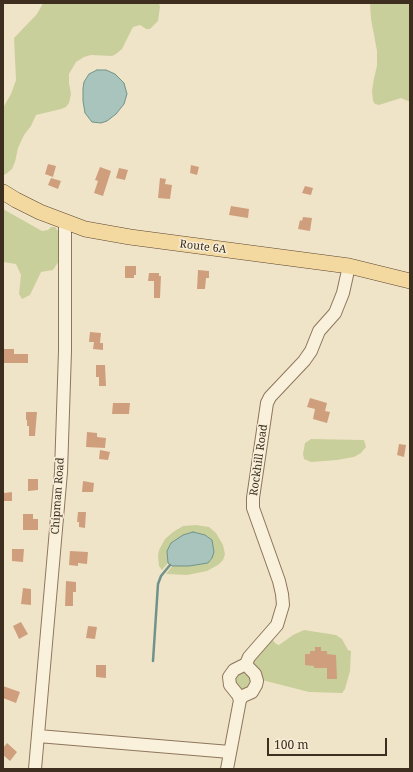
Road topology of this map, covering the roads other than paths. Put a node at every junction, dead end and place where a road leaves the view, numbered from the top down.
1 (3, 192) edge
2 (65, 222) junction
3 (349, 266) junction
4 (410, 281) edge
5 (246, 664) junction
6 (240, 700) junction
7 (38, 736) junction
8 (230, 752) junction
9 (35, 769) edge
10 (227, 769) edge

1 - 2 main road, Route 6A
2 - 3 main road, Route 6A
2 - 7 street, Chipman Road
3 - 4 main road, Route 6A
3 - 5 street, Rockhill Road
5 - 6 street, Rockhill Road
5 - 6 street
6 - 8 street
7 - 8 street
7 - 9 street, Chipman Road
8 - 10 street

